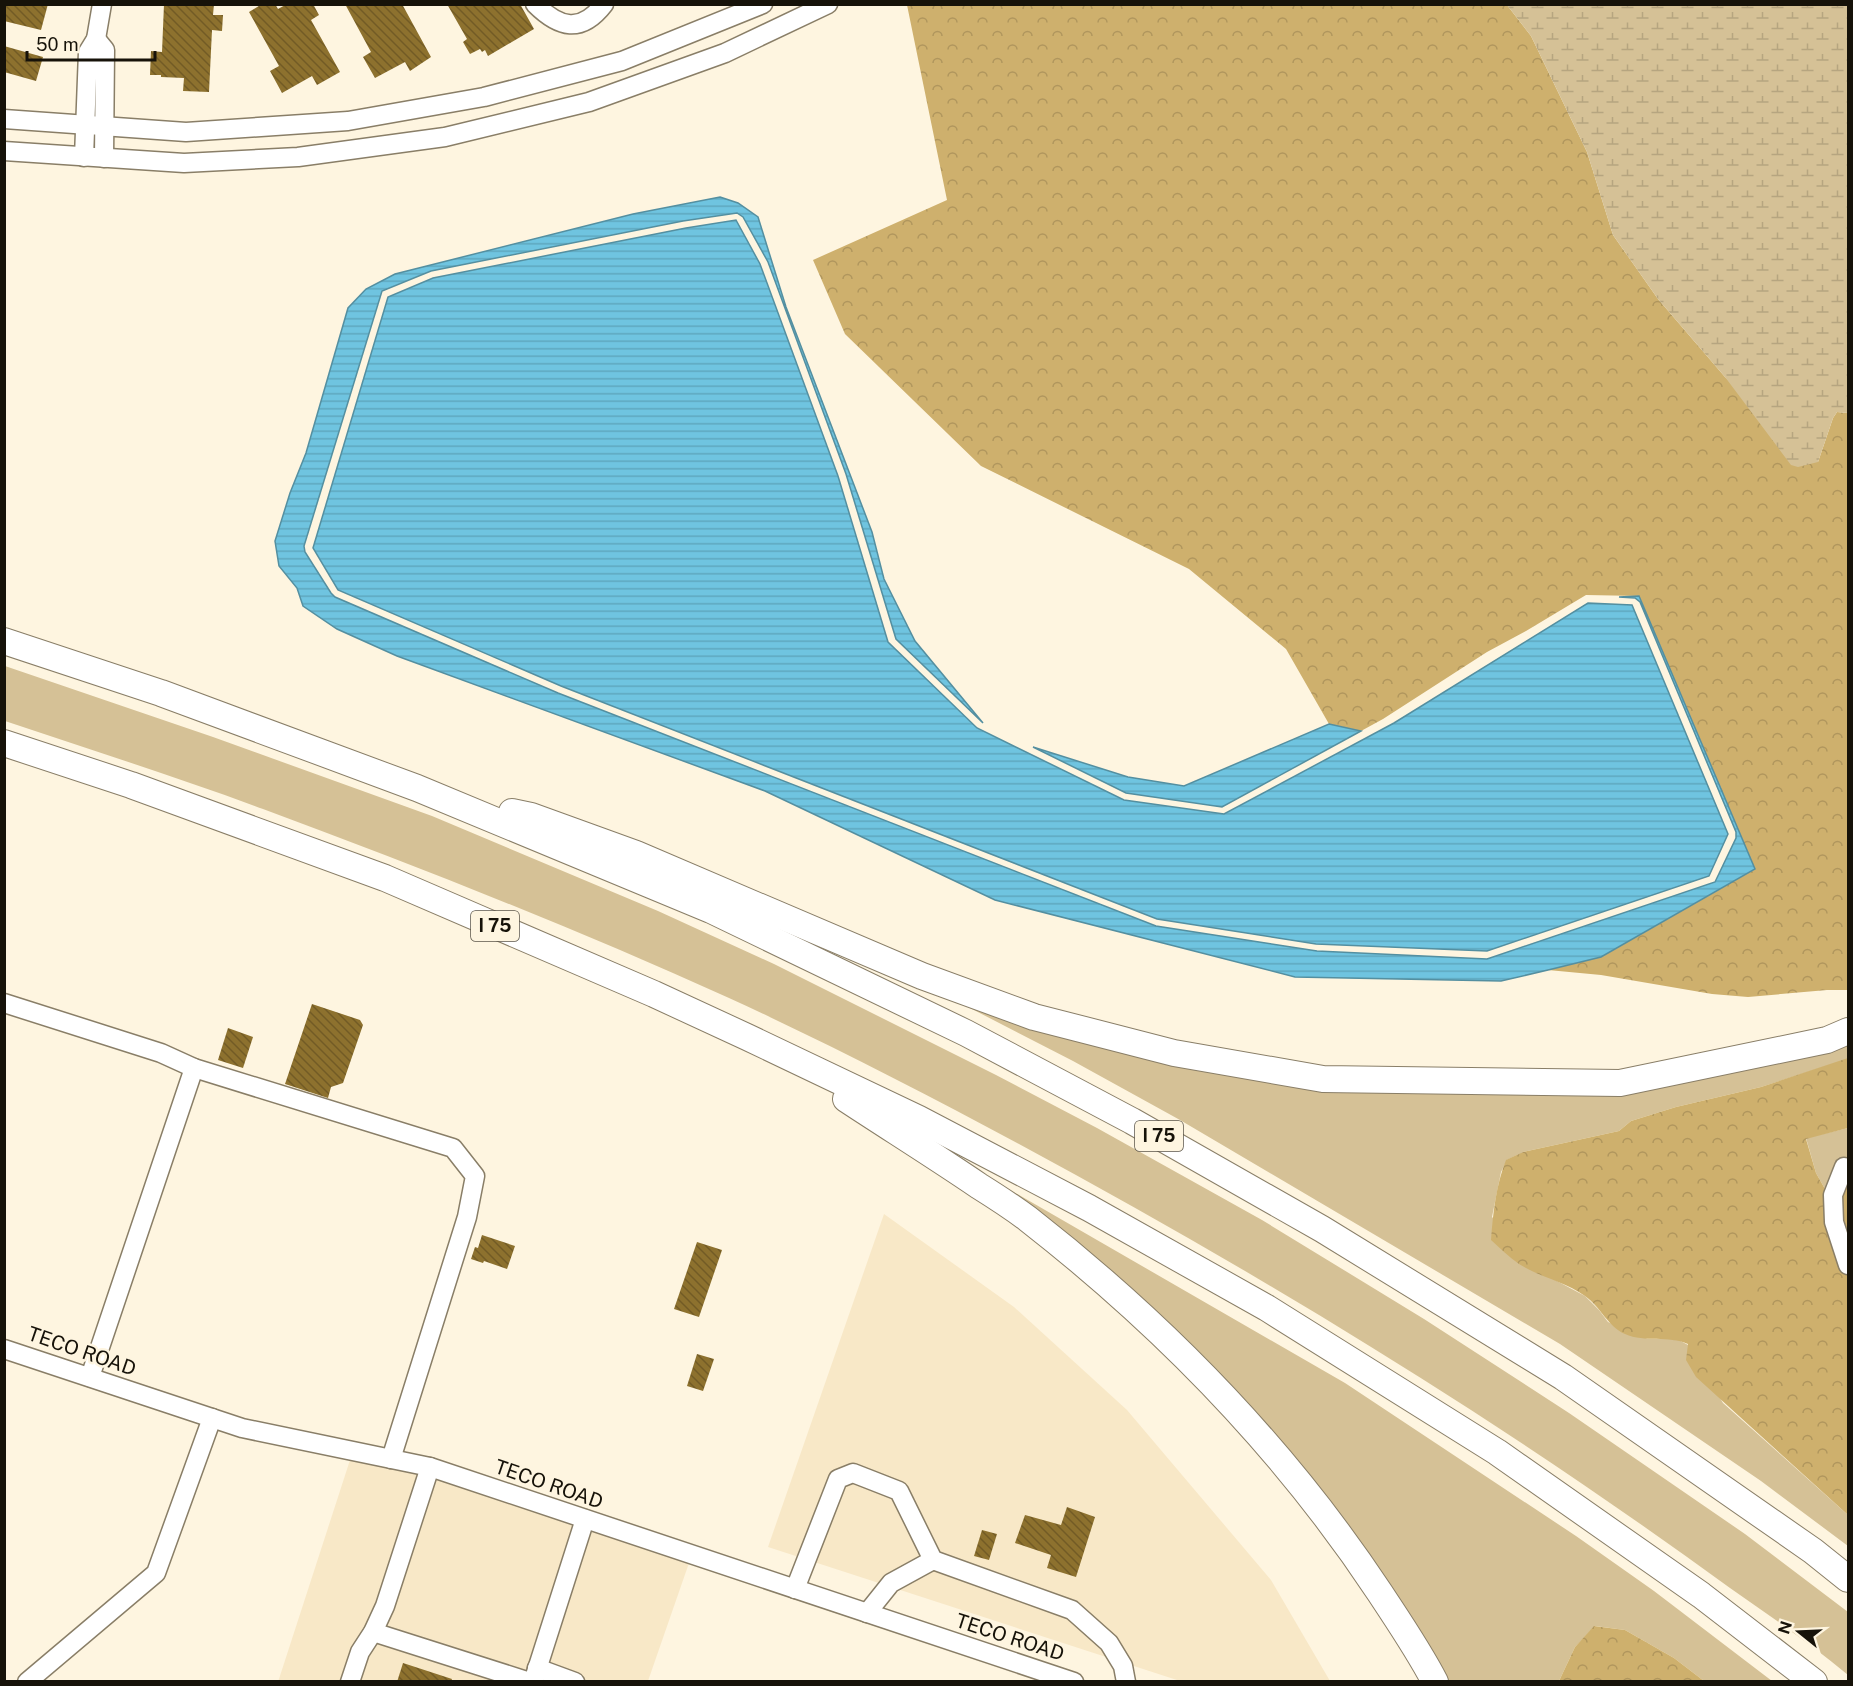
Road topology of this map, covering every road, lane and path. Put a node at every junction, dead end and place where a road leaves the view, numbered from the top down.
1 (102, 4) edge
2 (535, 4) edge
3 (604, 4) edge
4 (763, 4) edge
5 (828, 4) edge
6 (96, 39) junction
7 (4, 119) edge
8 (84, 125) junction
9 (103, 126) junction
10 (4, 151) edge
11 (84, 157) junction
12 (104, 158) junction
13 (4, 641) edge
14 (4, 743) edge
15 (417, 788) junction
16 (4, 1003) edge
17 (1848, 1030) edge
18 (747, 1036) junction
19 (195, 1068) junction
20 (1844, 1167) dead end
21 (1848, 1265) edge
22 (4, 1349) edge
23 (90, 1377) junction
24 (212, 1418) junction
25 (391, 1459) junction
26 (430, 1467) junction
27 (585, 1520) junction
28 (933, 1560) junction
29 (1848, 1579) edge
30 (795, 1589) junction
31 (867, 1613) junction
32 (373, 1632) junction
33 (1033, 1675) edge
34 (533, 1677) edge
35 (27, 1682) edge
36 (350, 1682) edge
37 (575, 1682) edge
38 (1074, 1682) edge
39 (1126, 1682) edge
40 (1435, 1682) edge
41 (1814, 1682) edge

1 - 6 street
2 - 3 street
4 - 9 street
5 - 12 street
6 - 8 street
6 - 9 street
7 - 8 street
8 - 9 street
8 - 11 street
9 - 12 street
10 - 11 street
11 - 12 street
13 - 15 highway, I 75
14 - 18 highway, I 75
15 - 17 highway
15 - 29 highway, I 75
16 - 19 street
18 - 40 highway
18 - 41 highway, I 75
19 - 23 street
19 - 25 street
20 - 21 street
22 - 23 street, TECO ROAD
23 - 24 street, TECO ROAD
24 - 25 street, TECO ROAD
24 - 35 street
25 - 26 street, TECO ROAD
26 - 27 street, TECO ROAD
26 - 32 street
27 - 30 street, TECO ROAD
27 - 34 street
28 - 30 street
28 - 31 street
28 - 39 street
30 - 31 street, TECO ROAD
31 - 33 street, TECO ROAD
32 - 34 street
32 - 36 street
33 - 38 street, TECO ROAD
34 - 37 street

